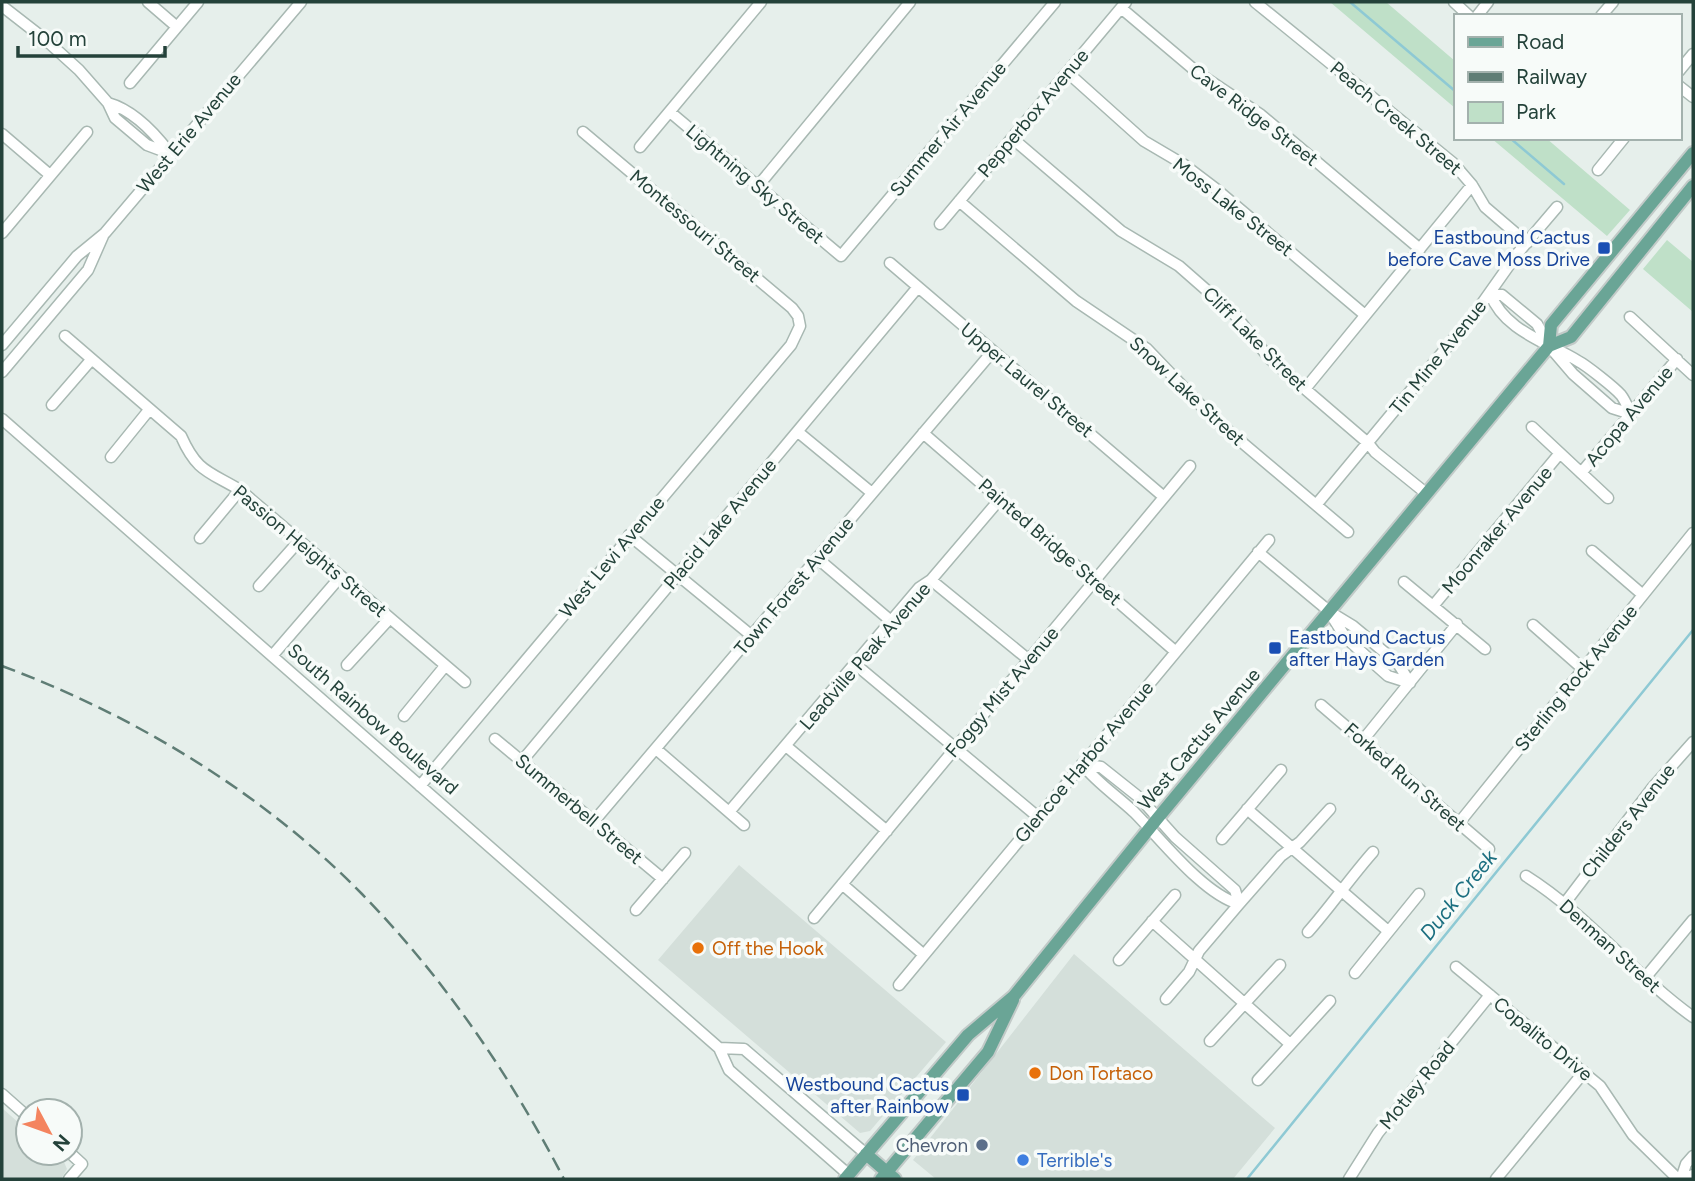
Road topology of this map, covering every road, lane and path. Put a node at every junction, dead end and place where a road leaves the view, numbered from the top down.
1 (148, 2) edge
2 (198, 2) edge
3 (301, 2) edge
4 (761, 2) edge
5 (910, 2) edge
6 (1055, 2) edge
7 (1255, 2) edge
8 (1454, 2) edge
9 (1124, 5) edge
10 (2, 6) edge
11 (1467, 14) edge
12 (177, 27) junction
13 (1693, 54) edge
14 (1681, 69) edge
15 (1068, 72) junction
16 (130, 83) dead end
17 (670, 112) junction
18 (87, 132) dead end
19 (583, 132) dead end
20 (2, 134) edge
21 (1013, 138) junction
22 (1619, 140) edge
23 (640, 147) dead end
24 (1693, 153) edge
25 (171, 154) junction
26 (1598, 170) dead end
27 (50, 176) junction
28 (1472, 185) junction
29 (1693, 186) edge
30 (758, 187) junction
31 (959, 201) junction
32 (1557, 207) dead end
33 (940, 224) dead end
34 (2, 233) edge
35 (105, 233) junction
36 (1527, 243) junction
37 (1420, 249) junction
38 (841, 256) joint
39 (890, 263) dead end
40 (918, 287) junction
41 (1490, 293) junction
42 (1365, 315) junction
43 (1630, 317) dead end
44 (800, 326) joint
45 (65, 336) dead end
46 (2, 345) edge
47 (1549, 346) junction
48 (993, 351) junction
49 (1677, 359) junction
50 (91, 360) junction
51 (2, 372) edge
52 (1693, 374) edge
53 (1305, 388) junction
54 (52, 405) dead end
55 (149, 410) junction
56 (1631, 414) junction
57 (2, 419) edge
58 (1532, 427) dead end
59 (798, 432) junction
60 (923, 433) junction
61 (1368, 443) junction
62 (1560, 453) junction
63 (111, 457) dead end
64 (1191, 466) dead end
65 (1581, 473) junction
66 (240, 490) junction
67 (872, 493) junction
68 (1427, 494) junction
69 (1164, 497) junction
70 (1608, 498) dead end
71 (1000, 499) junction
72 (1316, 505) junction
73 (1348, 532) dead end
74 (1693, 533) edge
75 (629, 535) junction
76 (200, 538) dead end
77 (1269, 540) dead end
78 (299, 541) junction
79 (1592, 551) dead end
80 (1258, 552) junction
81 (817, 558) junction
82 (678, 575) junction
83 (341, 576) junction
84 (931, 580) junction
85 (1095, 581) junction
86 (1404, 582) dead end
87 (259, 586) dead end
88 (1643, 595) junction
89 (1433, 606) junction
90 (1330, 612) junction
91 (390, 618) junction
92 (891, 621) junction
93 (1457, 624) junction
94 (1533, 625) dead end
95 (752, 636) junction
96 (1485, 649) dead end
97 (1176, 652) junction
98 (272, 656) junction
99 (1029, 660) junction
100 (855, 664) junction
101 (347, 665) dead end
102 (445, 666) junction
103 (1583, 669) junction
104 (465, 682) dead end
105 (1409, 683) junction
106 (1321, 705) dead end
107 (404, 716) dead end
108 (495, 739) dead end
109 (1363, 740) junction
110 (1693, 742) edge
111 (786, 746) junction
112 (656, 749) junction
113 (955, 749) junction
114 (522, 761) junction
115 (1082, 764) junction
116 (1281, 770) dead end
117 (420, 786) junction
118 (1247, 809) junction
119 (1330, 809) dead end
120 (729, 812) junction
121 (1038, 817) junction
122 (595, 820) junction
123 (1153, 823) junction
124 (1459, 823) junction
125 (744, 825) dead end
126 (887, 831) junction
127 (1222, 839) dead end
128 (1293, 848) junction
129 (1489, 849) dead end
130 (1373, 852) dead end
131 (685, 853) dead end
132 (1526, 876) dead end
133 (663, 878) junction
134 (842, 884) junction
135 (1341, 890) junction
136 (1419, 894) dead end
137 (1175, 895) dead end
138 (1564, 903) junction
139 (1239, 904) junction
140 (636, 910) dead end
141 (814, 919) dead end
142 (1693, 920) edge
143 (1152, 921) junction
144 (1388, 931) junction
145 (1308, 932) dead end
146 (924, 955) junction
147 (1119, 960) dead end
148 (1195, 960) junction
149 (1280, 965) dead end
150 (1456, 967) dead end
151 (1355, 973) dead end
152 (1645, 978) junction
153 (900, 985) dead end
154 (1490, 995) junction
155 (1014, 996) junction
156 (1166, 999) dead end
157 (1330, 1001) dead end
158 (1244, 1003) junction
159 (1693, 1017) edge
160 (1210, 1041) dead end
161 (1290, 1044) junction
162 (719, 1048) junction
163 (1584, 1072) junction
164 (1258, 1080) dead end
165 (866, 1154) junction
166 (1693, 1156) edge
167 (1693, 1175) edge
168 (888, 1177) edge
169 (849, 1178) edge
170 (1499, 1178) edge
171 (1349, 1179) edge
172 (1681, 1179) edge

1 - 12 street
2 - 12 street
3 - 25 street, West Erie Avenue
4 - 17 street
5 - 30 street
6 - 38 street, Summer Air Avenue
7 - 28 street, Peach Creek Street
8 - 11 street
9 - 15 street, Pepperbox Avenue
9 - 37 street, Cave Ridge Street
10 - 25 street
12 - 16 street
13 - 14 street
15 - 21 street, Pepperbox Avenue
15 - 42 street, Moss Lake Street
17 - 23 street
17 - 30 street, Lightning Sky Street
18 - 27 street
19 - 44 street, Montessouri Street
20 - 27 street
21 - 31 street, Pepperbox Avenue
21 - 53 street, Cliff Lake Street
22 - 26 street
24 - 47 main road, West Cactus Avenue
25 - 35 street, West Erie Avenue
27 - 34 street
28 - 36 street, Peach Creek Street
28 - 37 street
29 - 47 main road, West Cactus Avenue
30 - 38 street, Lightning Sky Street
31 - 33 street, Pepperbox Avenue
31 - 72 street, Snow Lake Street
32 - 36 street, Tin Mine Avenue
35 - 46 street, West Erie Avenue
35 - 51 street, West Erie Avenue
36 - 41 street, Tin Mine Avenue
37 - 42 street
39 - 40 street, Upper Laurel Street
40 - 48 street, Upper Laurel Street
40 - 59 street, Placid Lake Avenue
41 - 47 street
41 - 61 street, Tin Mine Avenue
42 - 53 street
43 - 49 street
44 - 75 street, West Levi Avenue
45 - 50 street, Passion Heights Street
47 - 56 street
47 - 68 main road, West Cactus Avenue
48 - 60 street, Town Forest Avenue
48 - 69 street, Upper Laurel Street
49 - 52 street
49 - 56 street, Acopa Avenue
50 - 54 street
50 - 55 street, Passion Heights Street
53 - 61 street, Cliff Lake Street
55 - 63 street
55 - 66 street, Passion Heights Street
56 - 65 street, Acopa Avenue
57 - 98 street, South Rainbow Boulevard
58 - 62 street
59 - 67 street
59 - 82 street, Placid Lake Avenue
60 - 67 street, Town Forest Avenue
60 - 71 street, Painted Bridge Street
61 - 68 street, Cliff Lake Street
61 - 72 street, Tin Mine Avenue
62 - 65 street
62 - 89 street, Moonraker Avenue
64 - 69 street, Foggy Mist Avenue
65 - 70 street
66 - 76 street
66 - 78 street, Passion Heights Street
67 - 81 street, Town Forest Avenue
68 - 90 main road, West Cactus Avenue
69 - 85 street, Foggy Mist Avenue
71 - 84 street, Leadville Peak Avenue
71 - 85 street, Painted Bridge Street
72 - 73 street, Snow Lake Street
74 - 88 street, Sterling Rock Avenue
75 - 82 street
75 - 117 street, West Levi Avenue
77 - 80 street, Glencoe Harbor Avenue
78 - 83 street, Passion Heights Street
78 - 87 street
79 - 88 street
80 - 90 street
80 - 97 street, Glencoe Harbor Avenue
81 - 92 street
81 - 95 street, Town Forest Avenue
82 - 95 street
82 - 114 street, Placid Lake Avenue
83 - 91 street, Passion Heights Street
83 - 98 street
84 - 92 street, Leadville Peak Avenue
84 - 99 street
85 - 97 street, Painted Bridge Street
85 - 99 street, Foggy Mist Avenue
86 - 89 street
88 - 103 street, Sterling Rock Avenue
89 - 93 street
90 - 105 street
90 - 105 street
90 - 123 main road, West Cactus Avenue
91 - 101 street
91 - 102 street, Passion Heights Street
92 - 100 street, Leadville Peak Avenue
93 - 96 street
93 - 105 street
94 - 103 street
95 - 112 street, Town Forest Avenue
97 - 115 street, Glencoe Harbor Avenue
98 - 117 street, South Rainbow Boulevard
99 - 113 street, Foggy Mist Avenue
100 - 111 street, Leadville Peak Avenue
100 - 113 street
102 - 104 street, Passion Heights Street
102 - 107 street
103 - 124 street, Sterling Rock Avenue
105 - 109 street
106 - 109 street, Forked Run Street
108 - 114 street, Summerbell Street
109 - 124 street, Forked Run Street
110 - 138 street, Childers Avenue
111 - 120 street, Leadville Peak Avenue
111 - 126 street
112 - 120 street
112 - 122 street, Town Forest Avenue
113 - 121 street
113 - 126 street, Foggy Mist Avenue
114 - 122 street, Summerbell Street
115 - 121 street, Glencoe Harbor Avenue
115 - 123 street
116 - 118 street
117 - 162 street, South Rainbow Boulevard
118 - 127 street
118 - 128 street
119 - 128 street
120 - 125 street
121 - 146 street, Glencoe Harbor Avenue
122 - 133 street, Summerbell Street
123 - 139 street
123 - 139 street
123 - 155 main road, West Cactus Avenue
124 - 129 street, Forked Run Street
126 - 134 street, Foggy Mist Avenue
128 - 135 street
128 - 139 street
130 - 135 street
131 - 133 street
132 - 138 street, Denman Street
133 - 140 street
134 - 141 street, Foggy Mist Avenue
134 - 146 street
135 - 144 street
135 - 145 street
136 - 144 street
137 - 143 street
138 - 152 street, Denman Street
139 - 148 street
142 - 152 street
143 - 147 street
143 - 148 street
144 - 151 street
146 - 153 street, Glencoe Harbor Avenue
148 - 156 street
148 - 158 street
149 - 158 street
150 - 154 street, Copalito Drive
152 - 159 street, Denman Street
154 - 163 street, Copalito Drive
154 - 171 street, Motley Road
155 - 165 main road, West Cactus Avenue
155 - 168 main road, West Cactus Avenue
157 - 161 street
158 - 160 street
158 - 161 street
161 - 164 street
162 - 165 street, South Rainbow Boulevard
162 - 169 street, South Rainbow Boulevard
163 - 170 street
163 - 172 street, Copalito Drive
165 - 168 main road, South Rainbow Boulevard
165 - 169 main road, West Cactus Avenue
166 - 172 street
167 - 172 street

